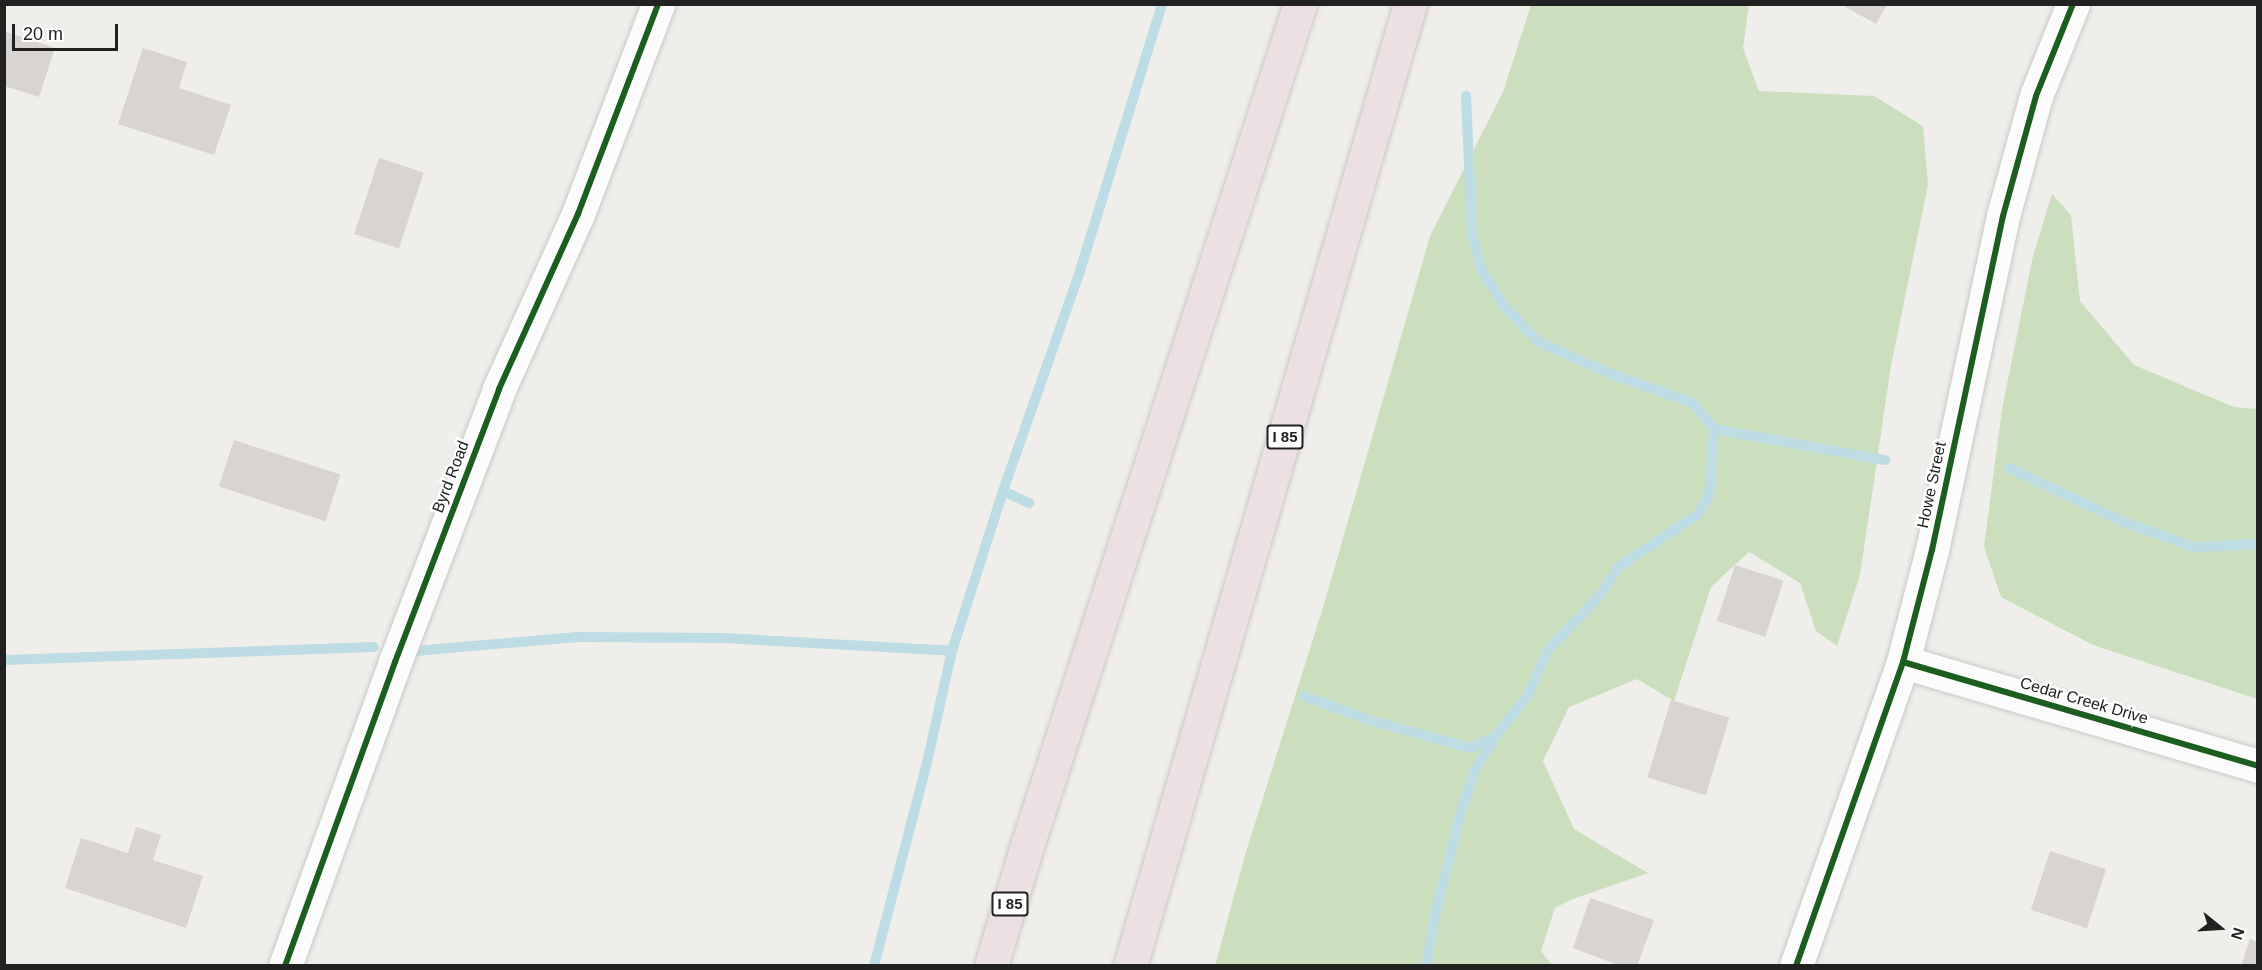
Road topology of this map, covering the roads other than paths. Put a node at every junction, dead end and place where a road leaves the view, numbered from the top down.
1 (658, 4) edge
2 (1300, 4) edge
3 (1410, 4) edge
4 (2073, 4) edge
5 (1903, 662) junction
6 (2258, 766) edge
7 (285, 966) edge
8 (992, 966) edge
9 (1130, 966) edge
10 (1796, 966) edge

1 - 7 street, Byrd Road
2 - 8 highway, I 85
3 - 9 highway, I 85
4 - 5 street, Howe Street
5 - 6 street, Cedar Creek Drive
5 - 10 street, Howe Street

